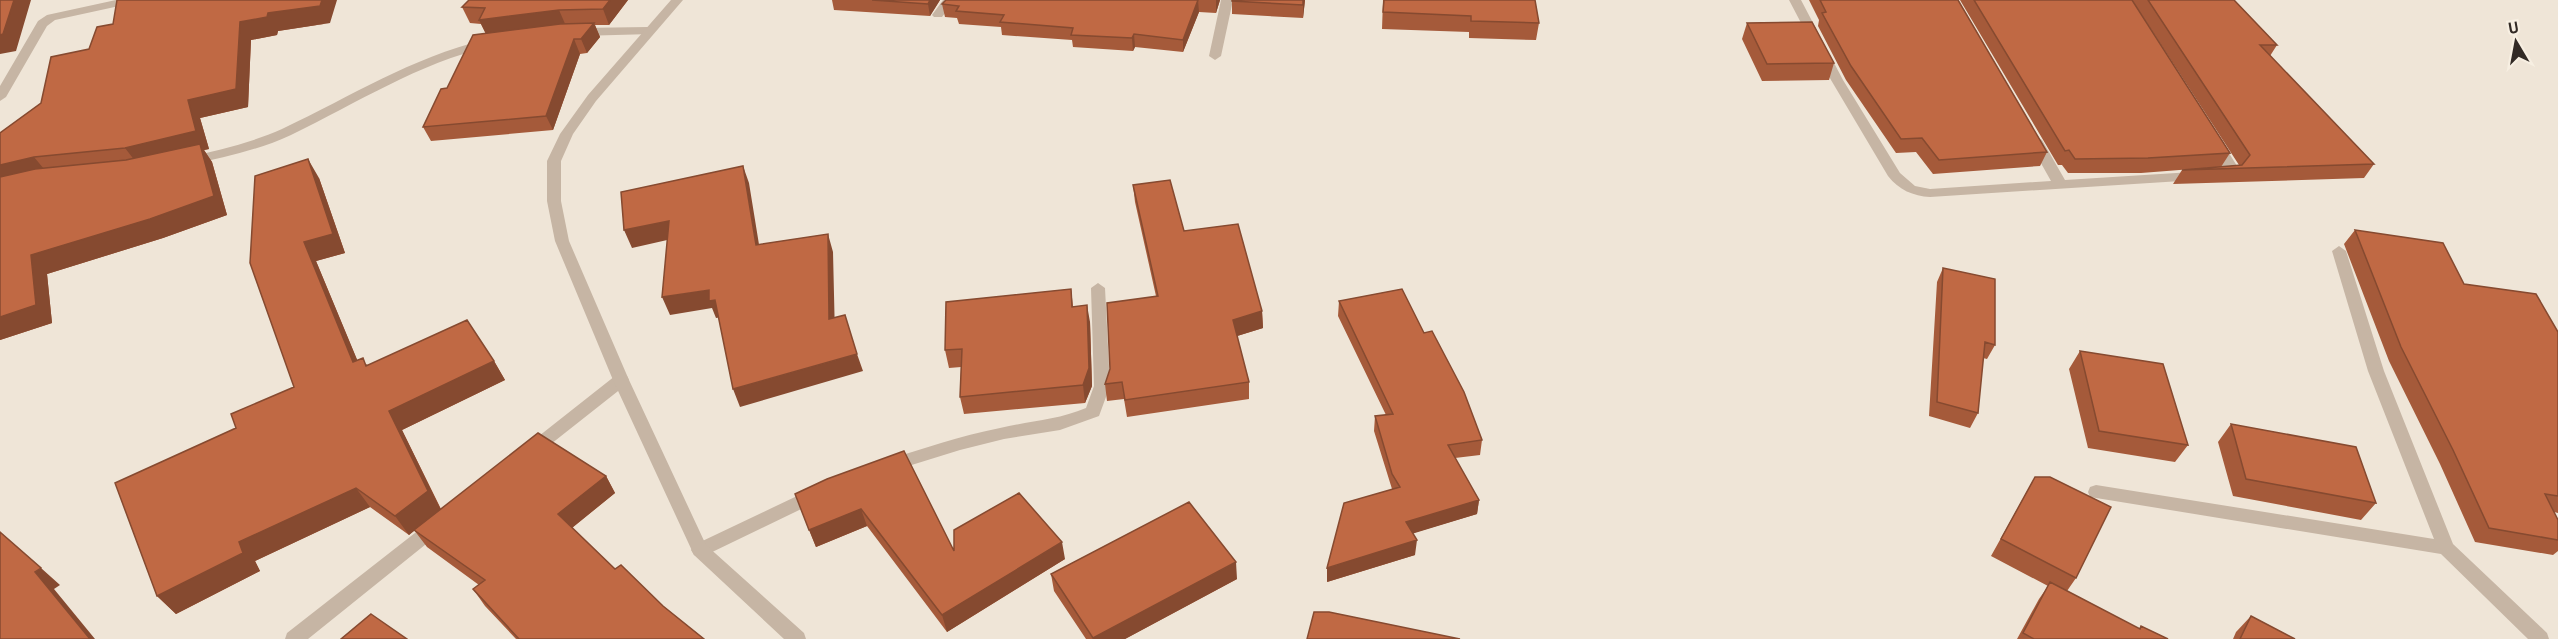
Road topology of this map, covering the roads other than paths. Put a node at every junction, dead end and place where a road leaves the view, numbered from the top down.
1 (133, 0) edge
2 (677, 0) edge
3 (949, 0) edge
4 (1227, 0) edge
5 (1794, 0) edge
6 (938, 15) dead end
7 (648, 31) junction
8 (566, 32) edge
9 (498, 40) edge
10 (1215, 56) dead end
11 (0, 97) edge
12 (2031, 133) edge
13 (2210, 134) edge
14 (182, 163) edge
15 (2060, 184) junction
16 (2339, 251) dead end
17 (1098, 288) dead end
18 (621, 380) junction
19 (518, 462) edge
20 (873, 472) edge
21 (831, 487) edge
22 (2096, 492) dead end
23 (453, 513) edge
24 (2446, 548) junction
25 (700, 550) junction
26 (294, 639) edge
27 (797, 639) edge
28 (2540, 639) edge

1 - 11 street
2 - 7 street
3 - 6 street
4 - 10 street
5 - 15 street
7 - 8 street
7 - 18 street
9 - 14 street
12 - 15 street
13 - 15 street
16 - 24 street
17 - 20 street
18 - 19 street
18 - 25 street
21 - 25 street
22 - 24 street
23 - 26 street
24 - 28 street
25 - 27 street

